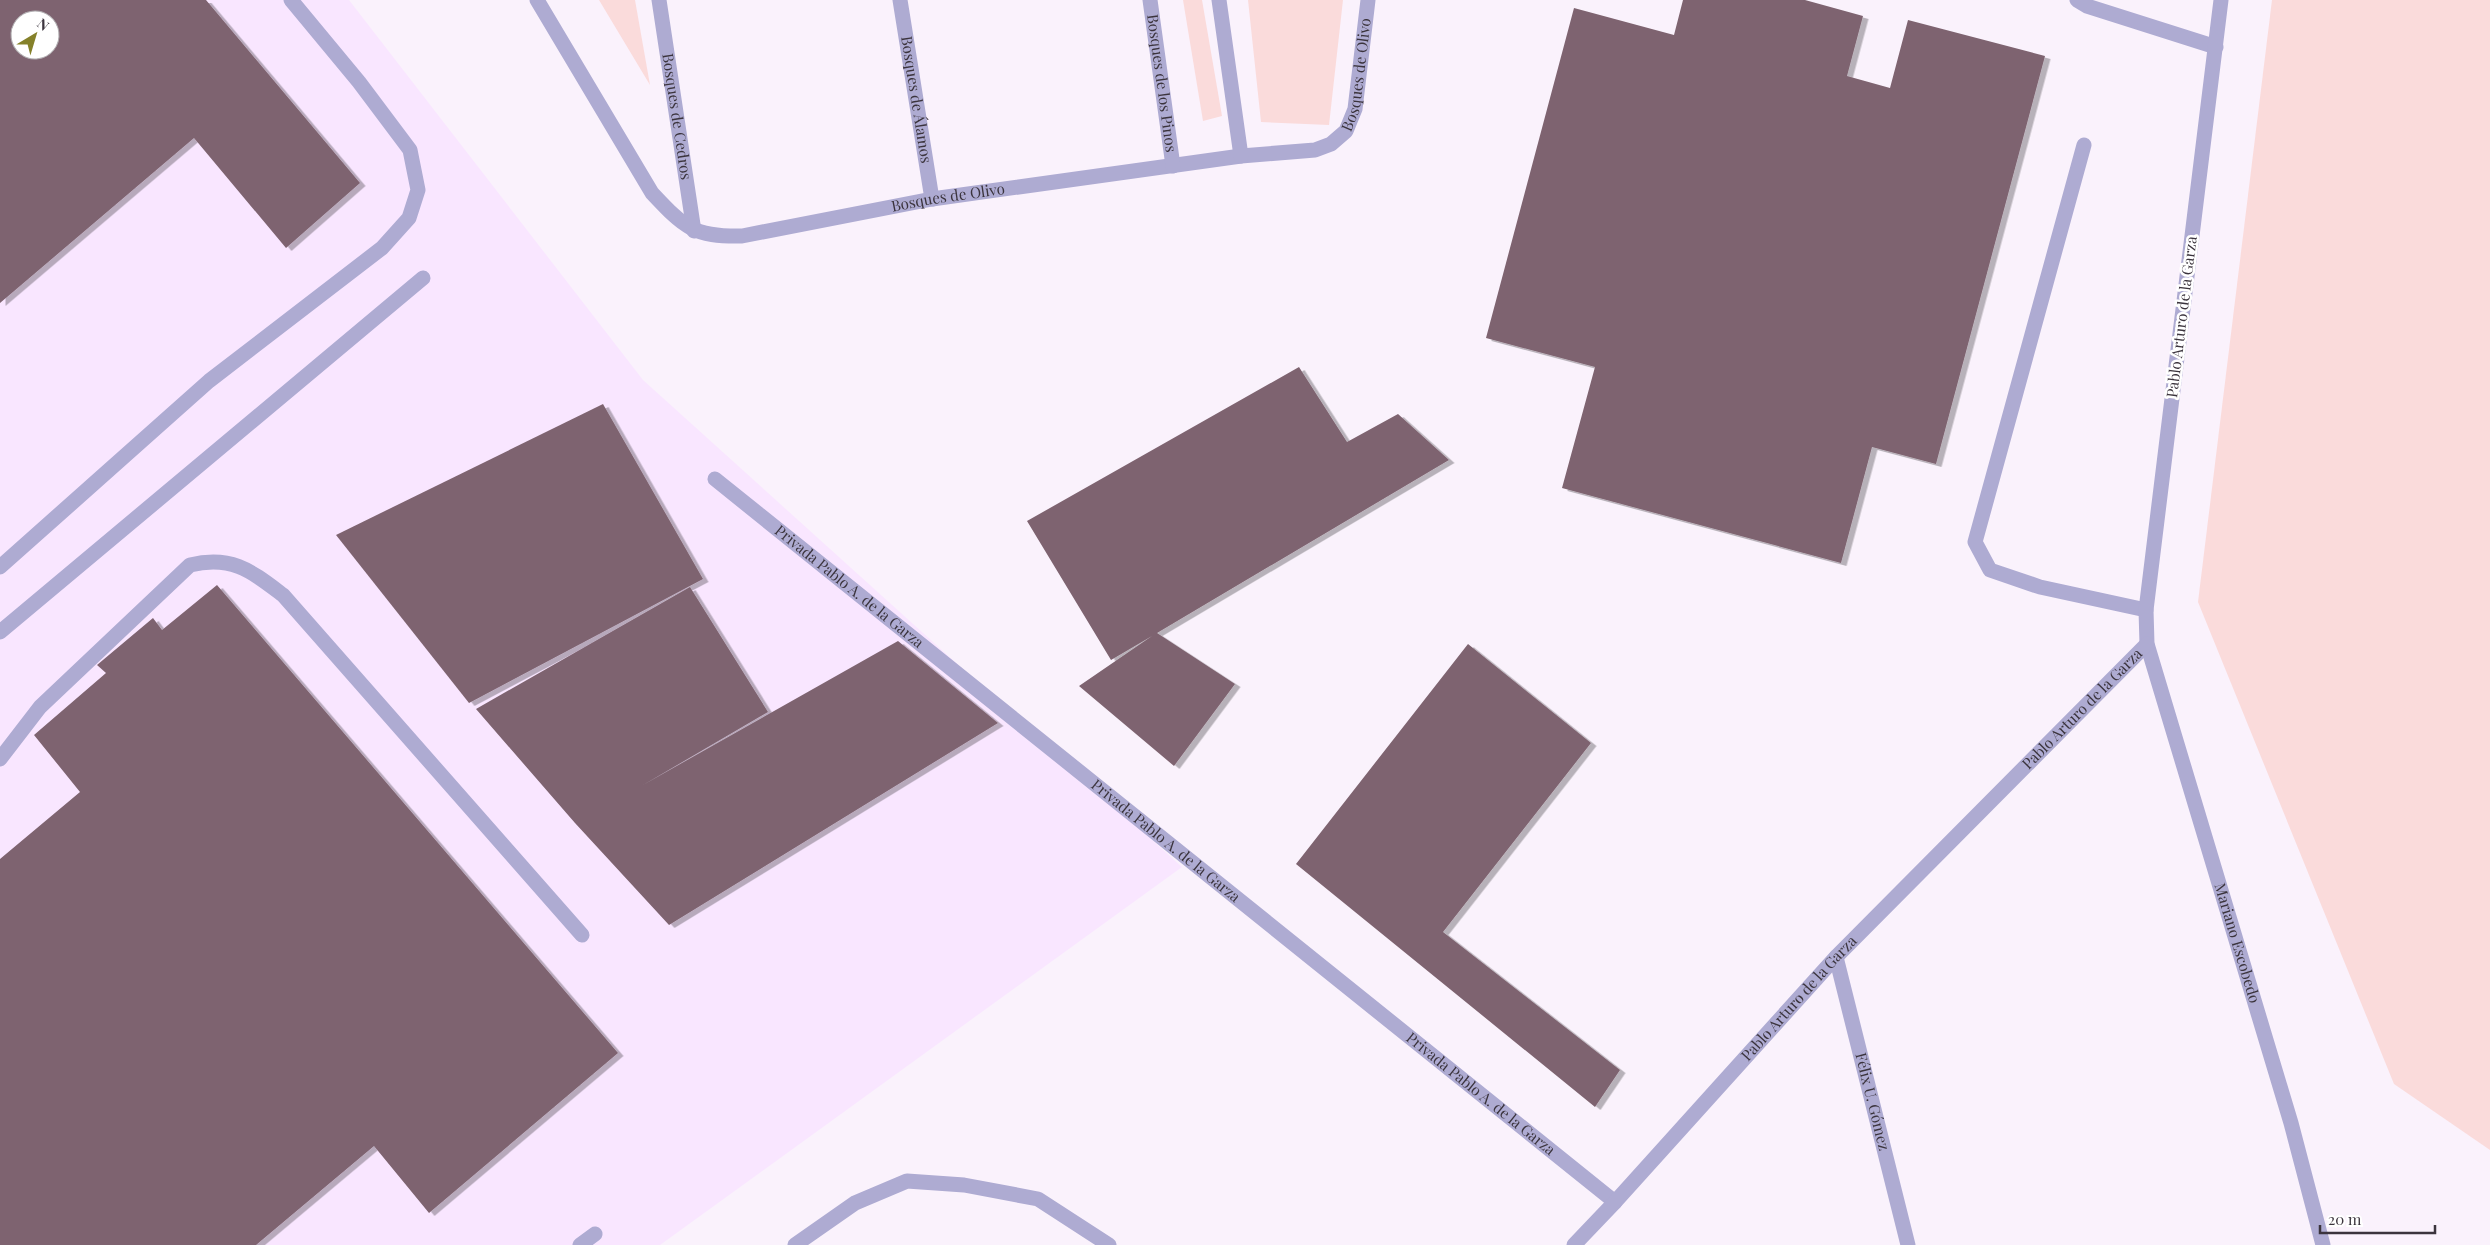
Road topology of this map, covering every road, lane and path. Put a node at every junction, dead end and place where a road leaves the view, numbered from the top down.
1 (291, 0) edge
2 (537, 0) edge
3 (659, 0) edge
4 (900, 0) edge
5 (1150, 0) edge
6 (1219, 0) edge
7 (1368, 0) edge
8 (2077, 0) edge
9 (2222, 0) edge
10 (2216, 47) junction
11 (2084, 144) dead end
12 (1241, 156) junction
13 (1173, 166) junction
14 (932, 199) junction
15 (694, 231) junction
16 (423, 278) dead end
17 (716, 479) dead end
18 (0, 567) edge
19 (2146, 610) junction
20 (0, 632) edge
21 (2147, 644) junction
22 (0, 759) edge
23 (582, 935) dead end
24 (1836, 957) junction
25 (1615, 1202) junction
26 (595, 1234) dead end
27 (580, 1245) edge
28 (795, 1245) edge
29 (1109, 1245) edge
30 (1574, 1245) edge
31 (1908, 1245) edge
32 (2323, 1245) edge

1 - 18 street
2 - 15 street, Bosques de Olivo
3 - 15 street, Bosques de Cedros
4 - 14 street, Bosques de Álamos
5 - 13 street, Bosques de los Pinos
6 - 12 street
7 - 12 street, Bosques de Olivo
8 - 10 street
9 - 10 street, Pablo Arturo de la Garza
10 - 19 street, Pablo Arturo de la Garza
11 - 19 street
12 - 13 street, Bosques de Olivo
13 - 14 street, Bosques de Olivo
14 - 15 street, Bosques de Olivo
16 - 20 street
17 - 25 street, Privada Pablo A. de la Garza
19 - 21 street, Pablo Arturo de la Garza
21 - 24 street, Pablo Arturo de la Garza
21 - 32 street, Mariano Escobedo
22 - 23 street
24 - 25 street, Pablo Arturo de la Garza
24 - 31 street, Félix U. Gómez
25 - 30 street, Pablo Arturo de la Garza
26 - 27 street
28 - 29 street

